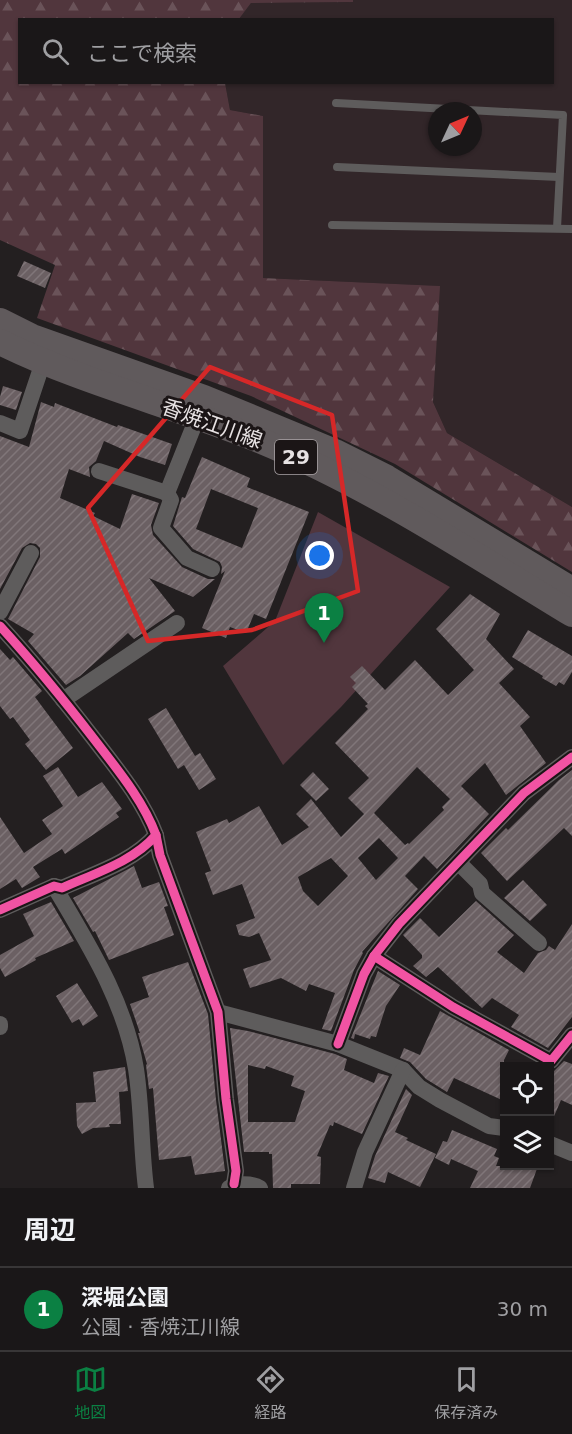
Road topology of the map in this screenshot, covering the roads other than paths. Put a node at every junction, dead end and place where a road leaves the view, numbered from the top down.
1 (336, 103) dead end
2 (337, 167) dead end
3 (559, 177) junction
4 (332, 225) dead end
5 (557, 228) junction
6 (572, 229) edge
7 (0, 321) edge
8 (0, 342) edge
9 (43, 362) junction
10 (0, 423) edge
11 (195, 424) junction
12 (99, 471) dead end
13 (167, 494) junction
14 (31, 553) dead end
15 (212, 569) dead end
16 (572, 590) edge
17 (0, 612) edge
18 (572, 614) edge
19 (177, 623) dead end
20 (0, 626) edge
21 (63, 700) junction
22 (572, 757) edge
23 (156, 836) junction
24 (459, 863) junction
25 (54, 886) junction
26 (0, 910) edge
27 (539, 943) dead end
28 (375, 956) junction
29 (218, 1012) junction
30 (572, 1035) edge
31 (338, 1044) junction
32 (403, 1070) junction
33 (500, 1127) edge
34 (554, 1146) edge
35 (572, 1153) edge
36 (232, 1186) edge
37 (146, 1188) edge
38 (260, 1188) edge
39 (354, 1188) edge

1 - 3 lane
2 - 3 lane
3 - 5 lane
4 - 5 lane
5 - 6 lane
7 - 16 main road, 香焼江川線 / 29
8 - 9 main road, 香焼江川線 / 29
9 - 10 street
9 - 11 main road, 香焼江川線 / 29
11 - 13 street
11 - 18 main road, 香焼江川線 / 29
12 - 13 street
13 - 15 street
14 - 17 street
19 - 21 street
20 - 21 street
21 - 23 street
22 - 24 street
23 - 25 street
23 - 29 street
24 - 27 street
24 - 28 street
25 - 26 street
25 - 37 street
28 - 30 street
28 - 31 street
29 - 31 street
29 - 36 street
31 - 32 street
32 - 33 street
32 - 39 street
34 - 35 street
36 - 38 street

